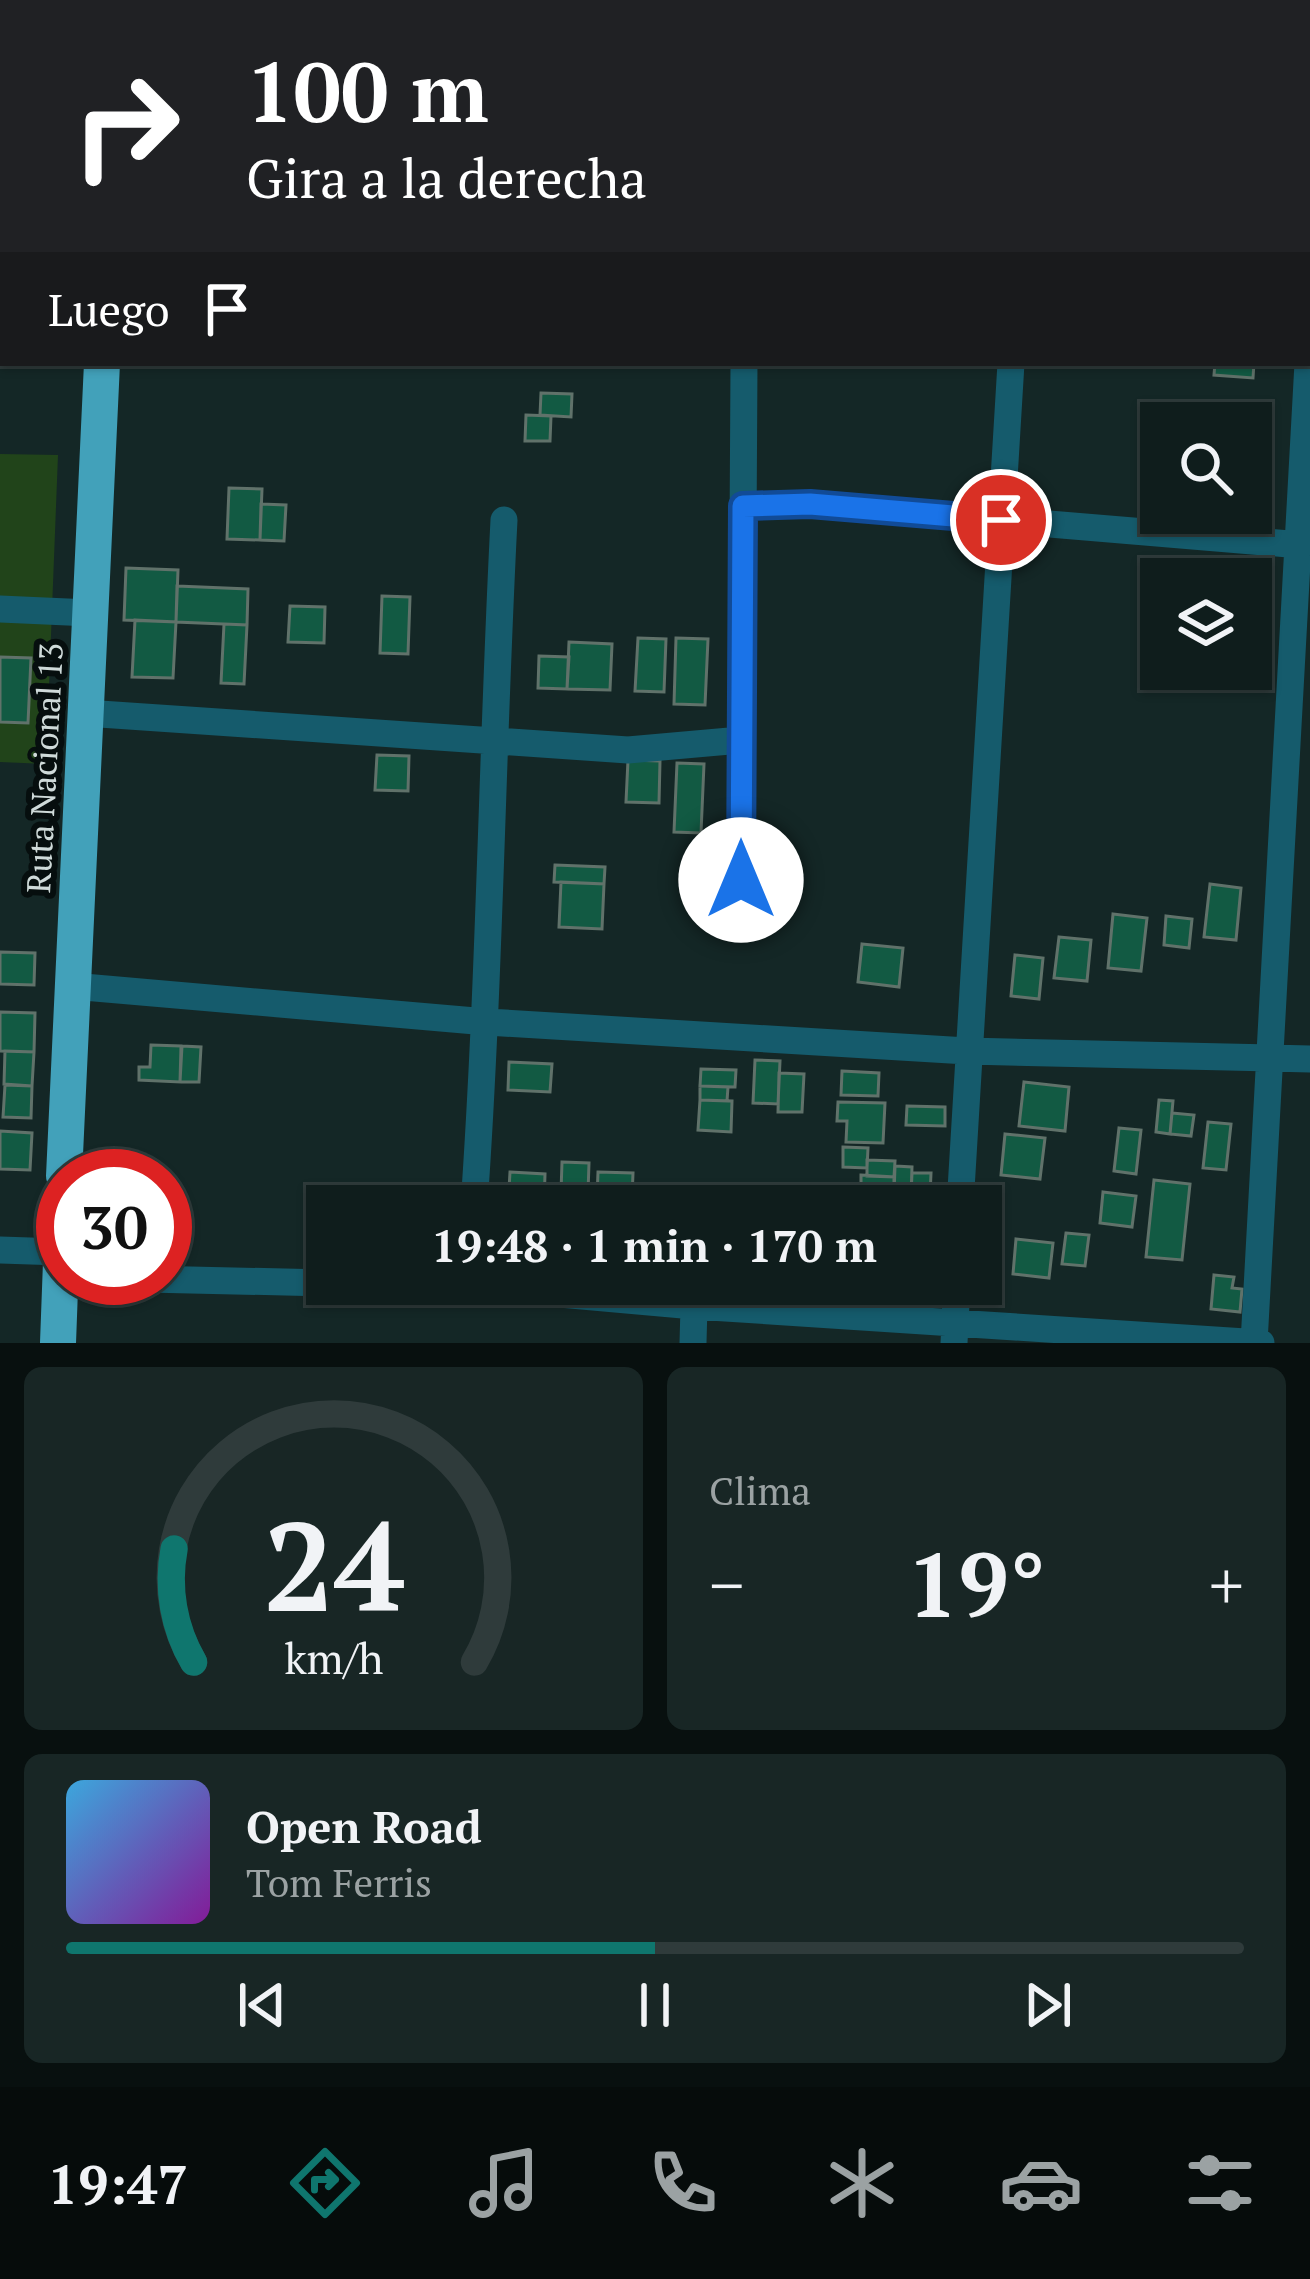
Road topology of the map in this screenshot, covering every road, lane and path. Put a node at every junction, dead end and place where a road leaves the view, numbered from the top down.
1 (102, 366) edge
2 (744, 366) edge
3 (1011, 366) edge
4 (1307, 366) edge
5 (743, 506) junction
6 (1307, 508) edge
7 (504, 520) dead end
8 (1001, 520) junction
9 (1301, 545) junction
10 (0, 609) edge
11 (90, 613) junction
12 (86, 713) junction
13 (741, 740) junction
14 (492, 741) junction
15 (741, 880) dead end
16 (72, 986) junction
17 (487, 1022) junction
18 (967, 1051) junction
19 (1269, 1055) junction
20 (1310, 1059) edge
21 (65, 1149) edge
22 (476, 1185) edge
23 (961, 1185) edge
24 (0, 1250) edge
25 (36, 1261) edge
26 (192, 1280) edge
27 (306, 1283) edge
28 (60, 1305) edge
29 (683, 1305) edge
30 (694, 1306) junction
31 (955, 1333) edge
32 (58, 1343) edge
33 (693, 1343) edge
34 (1258, 1343) edge

1 - 11 highway, Ruta Nacional 13
2 - 5 street
3 - 8 street
4 - 6 street
5 - 8 street
5 - 13 street
6 - 9 street
7 - 14 street
8 - 9 street
8 - 18 street
9 - 19 street
10 - 11 street
11 - 12 highway, Ruta Nacional 13
12 - 14 street
12 - 16 highway, Ruta Nacional 13
13 - 14 street
13 - 15 street
14 - 17 street
16 - 17 street
16 - 21 highway, Ruta Nacional 13
17 - 18 street
17 - 22 street
18 - 19 street
18 - 23 street
19 - 20 street
19 - 34 street
24 - 25 street
26 - 27 street
28 - 32 highway
29 - 30 street
30 - 31 street
30 - 33 street
31 - 34 street

